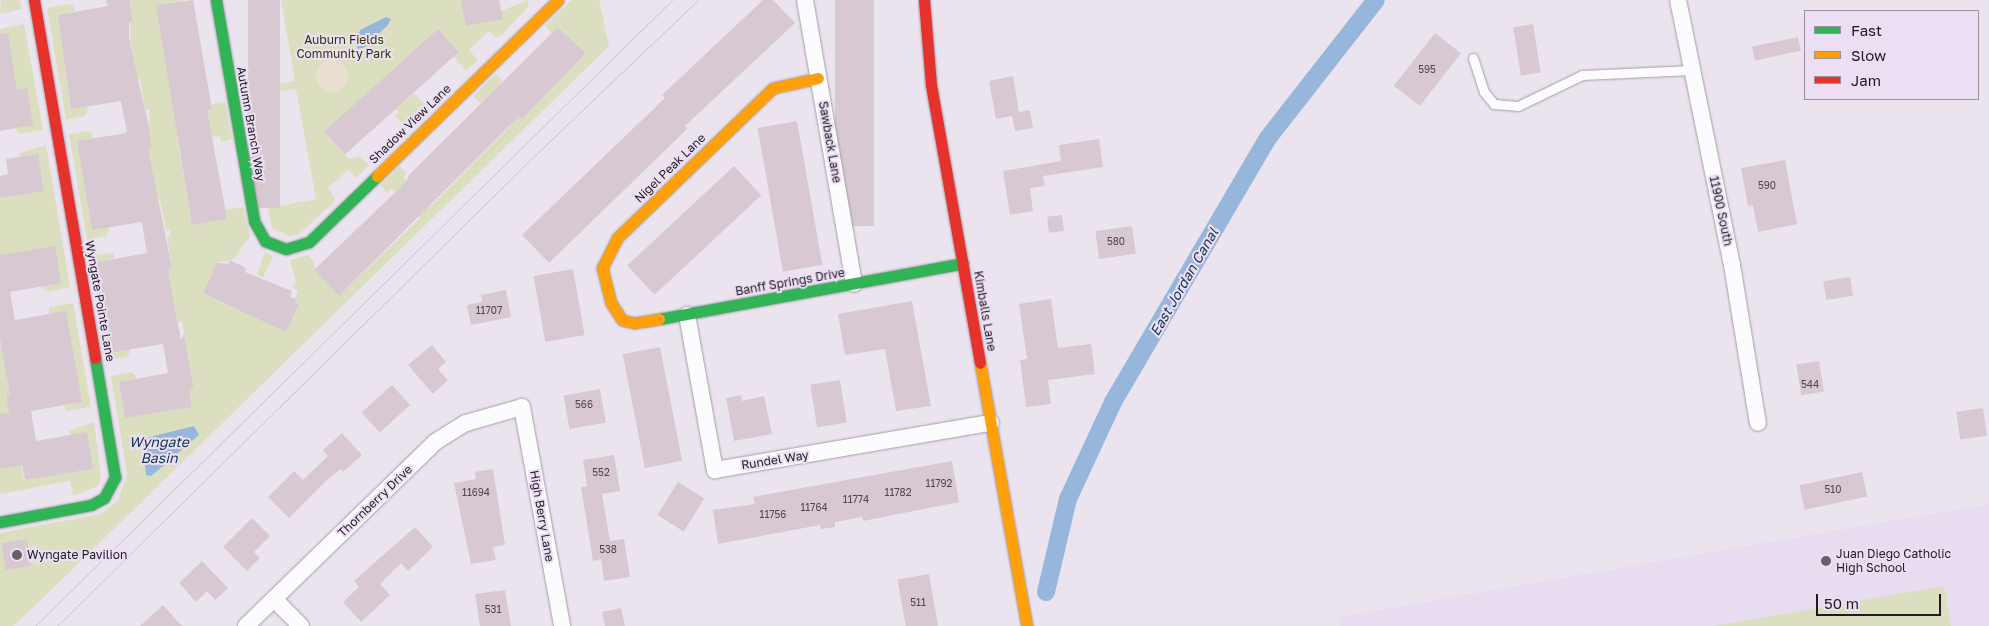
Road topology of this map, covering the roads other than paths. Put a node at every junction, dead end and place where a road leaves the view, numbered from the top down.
1 (34, 0) edge
2 (216, 0) edge
3 (805, 0) edge
4 (924, 0) edge
5 (1678, 0) edge
6 (553, 2) edge
7 (1473, 58) dead end
8 (1692, 70) junction
9 (818, 78) junction
10 (273, 246) joint
11 (963, 263) junction
12 (854, 284) junction
13 (687, 315) junction
14 (622, 320) joint
15 (522, 407) joint
16 (991, 423) junction
17 (1758, 423) dead end
18 (0, 522) edge
19 (274, 599) junction
20 (246, 626) edge
21 (301, 626) edge
22 (562, 626) edge
23 (1027, 626) edge

1 - 18 street, Wyngate Pointe Lane
2 - 10 street, Autumn Branch Way
3 - 9 street, Sawback Lane
4 - 11 street, Kimballs Lane
5 - 8 street, 11900 South
6 - 10 street, Shadow View Lane
7 - 8 lane
8 - 17 street, 11900 South
9 - 12 street, Sawback Lane
9 - 14 street, Nigel Peak Lane
11 - 12 street, Banff Springs Drive
11 - 16 street, Kimballs Lane
12 - 13 street, Banff Springs Drive
13 - 14 street, Banff Springs Drive
13 - 16 street, Rundel Way
15 - 19 street, Thornberry Drive
15 - 22 street, High Berry Lane
16 - 23 street, Kimballs Lane
19 - 20 street, Thornberry Drive
19 - 21 street

